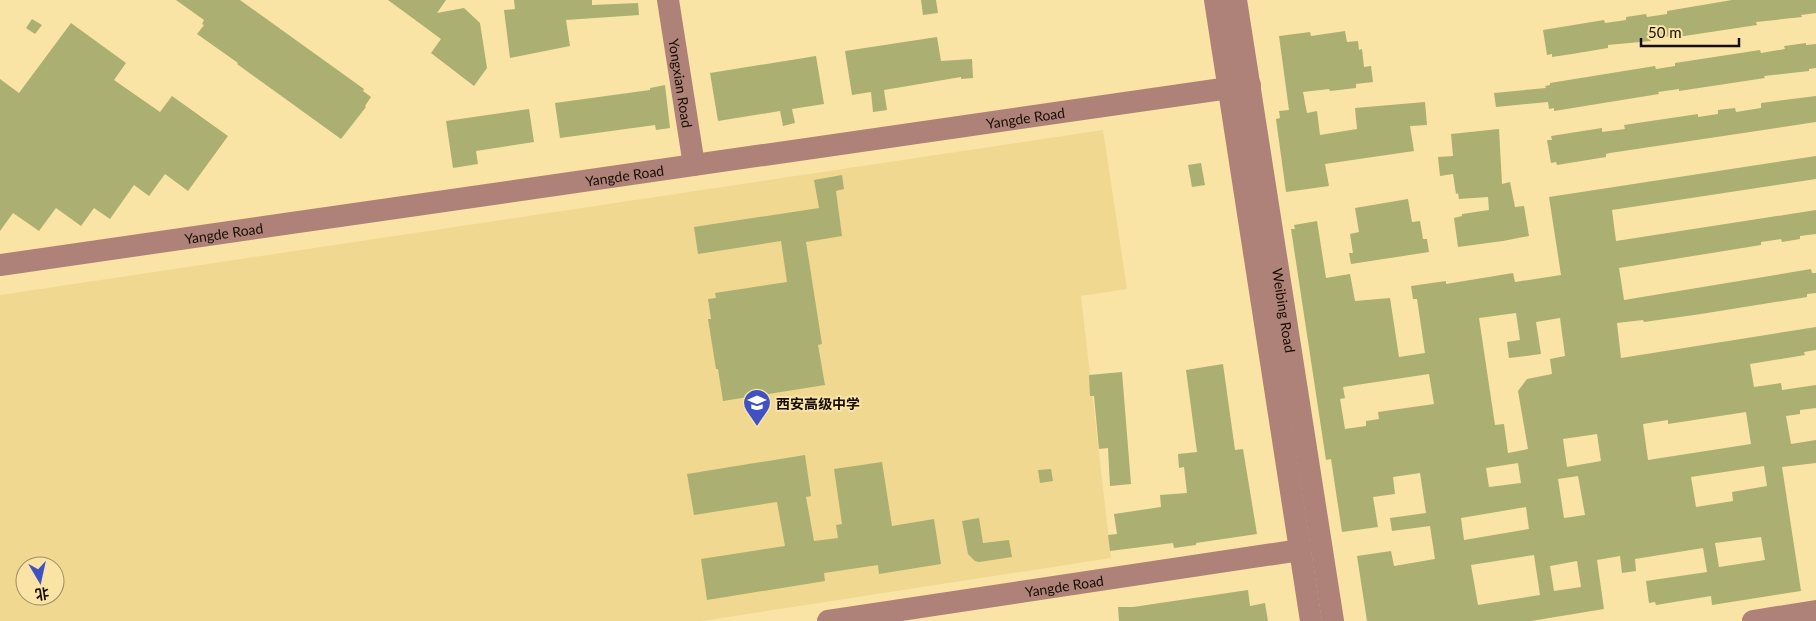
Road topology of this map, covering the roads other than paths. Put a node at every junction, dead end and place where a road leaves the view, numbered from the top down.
1 (668, 0) edge
2 (1216, 0) edge
3 (1236, 0) edge
4 (1239, 87) junction
5 (694, 165) junction
6 (0, 265) edge
7 (1300, 550) junction
8 (1816, 611) edge
9 (828, 621) edge
10 (1311, 621) edge
11 (1333, 621) edge
12 (1753, 621) edge

1 - 5 street, Yongxian Road
2 - 4 street, Weibing Road
3 - 4 street, Weibing Road
4 - 5 street, Yangde Road
4 - 7 street, Weibing Road
4 - 11 street, Weibing Road
5 - 6 street, Yangde Road
7 - 9 street, Yangde Road
7 - 10 street, Weibing Road
8 - 12 street

